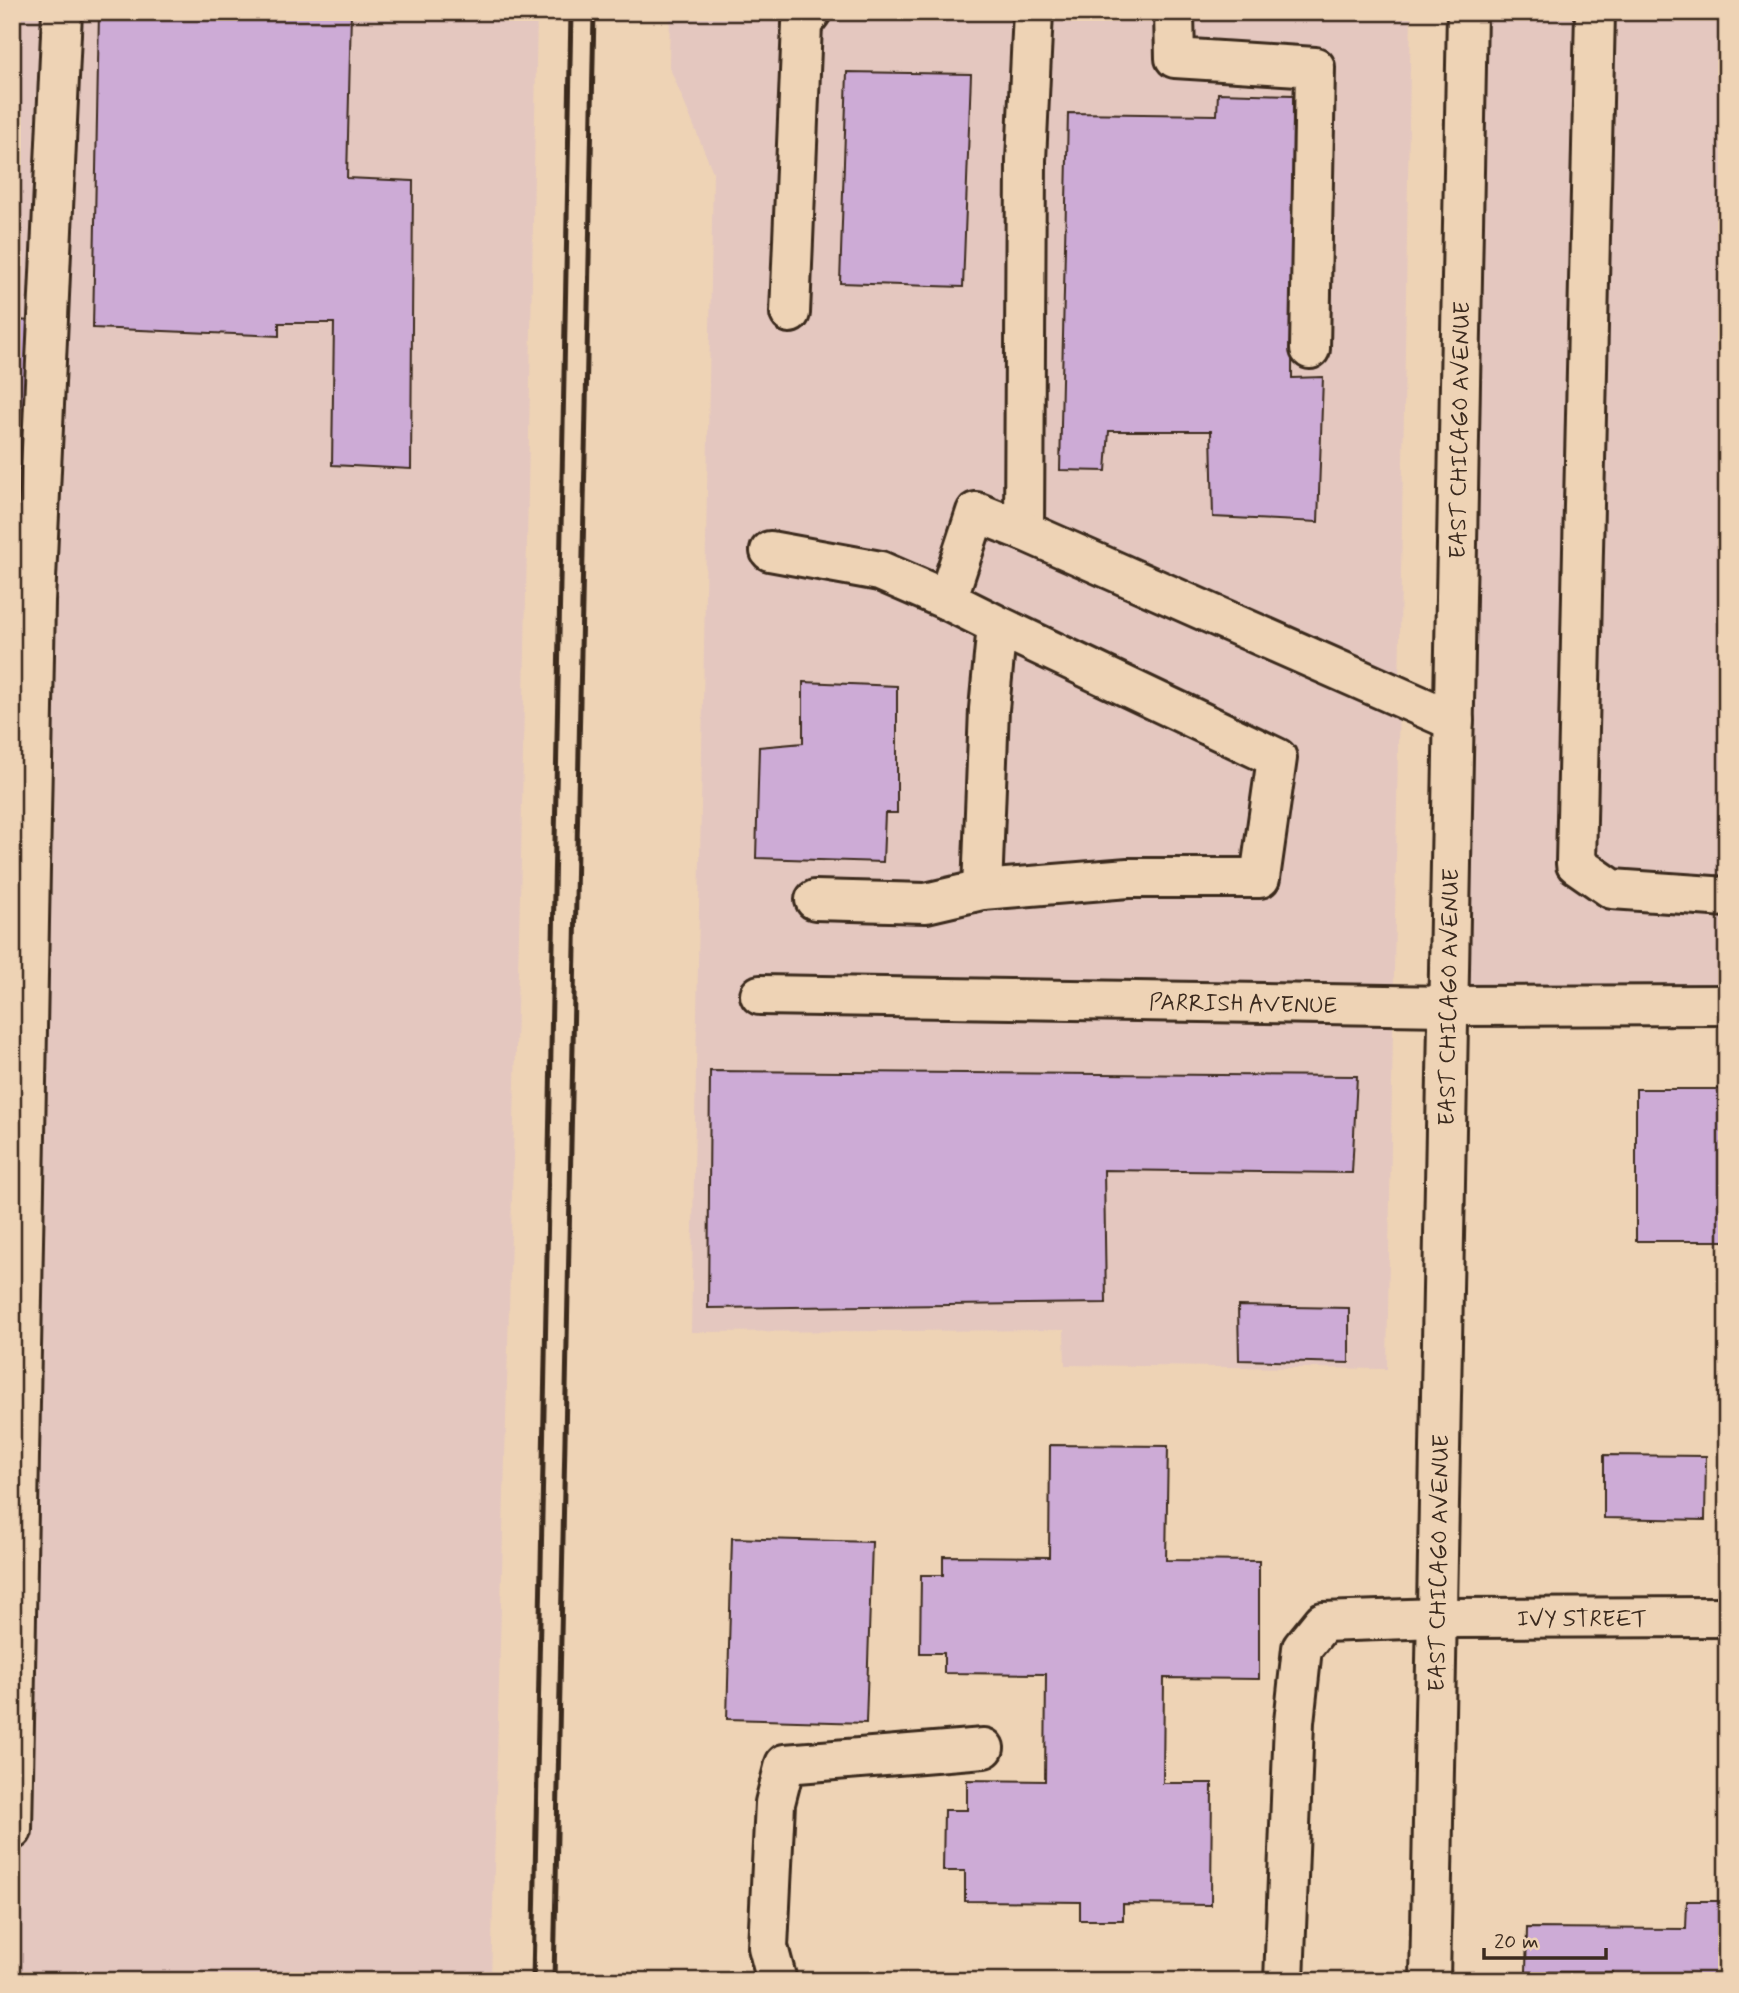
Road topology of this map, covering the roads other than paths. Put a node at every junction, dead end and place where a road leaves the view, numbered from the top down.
1 (62, 12) edge
2 (811, 12) edge
3 (1032, 12) edge
4 (1174, 12) edge
5 (1467, 12) edge
6 (1595, 12) edge
7 (790, 313) dead end
8 (1310, 349) dead end
9 (1024, 531) junction
10 (770, 551) dead end
11 (947, 600) junction
12 (997, 625) junction
13 (1454, 721) junction
14 (982, 890) junction
15 (1727, 897) edge
16 (815, 900) dead end
17 (760, 995) dead end
18 (1727, 1005) edge
19 (1448, 1006) junction
20 (1727, 1617) edge
21 (1437, 1618) junction
22 (984, 1748) dead end
23 (12, 1830) edge
24 (777, 1981) edge
25 (1284, 1981) edge
26 (1430, 1981) edge

1 - 23 main road
2 - 7 main road
3 - 9 main road
4 - 8 main road
5 - 13 main road, EAST CHICAGO AVENUE
6 - 15 main road
9 - 11 main road
9 - 13 main road
10 - 11 main road
11 - 12 main road
12 - 14 main road
12 - 14 main road
13 - 19 main road, EAST CHICAGO AVENUE
14 - 16 main road
17 - 19 main road, PARRISH AVENUE
18 - 19 main road, PARRISH AVENUE
19 - 21 main road, EAST CHICAGO AVENUE
20 - 21 main road, IVY STREET
21 - 25 main road, IVY STREET
21 - 26 main road, EAST CHICAGO AVENUE
22 - 24 main road

